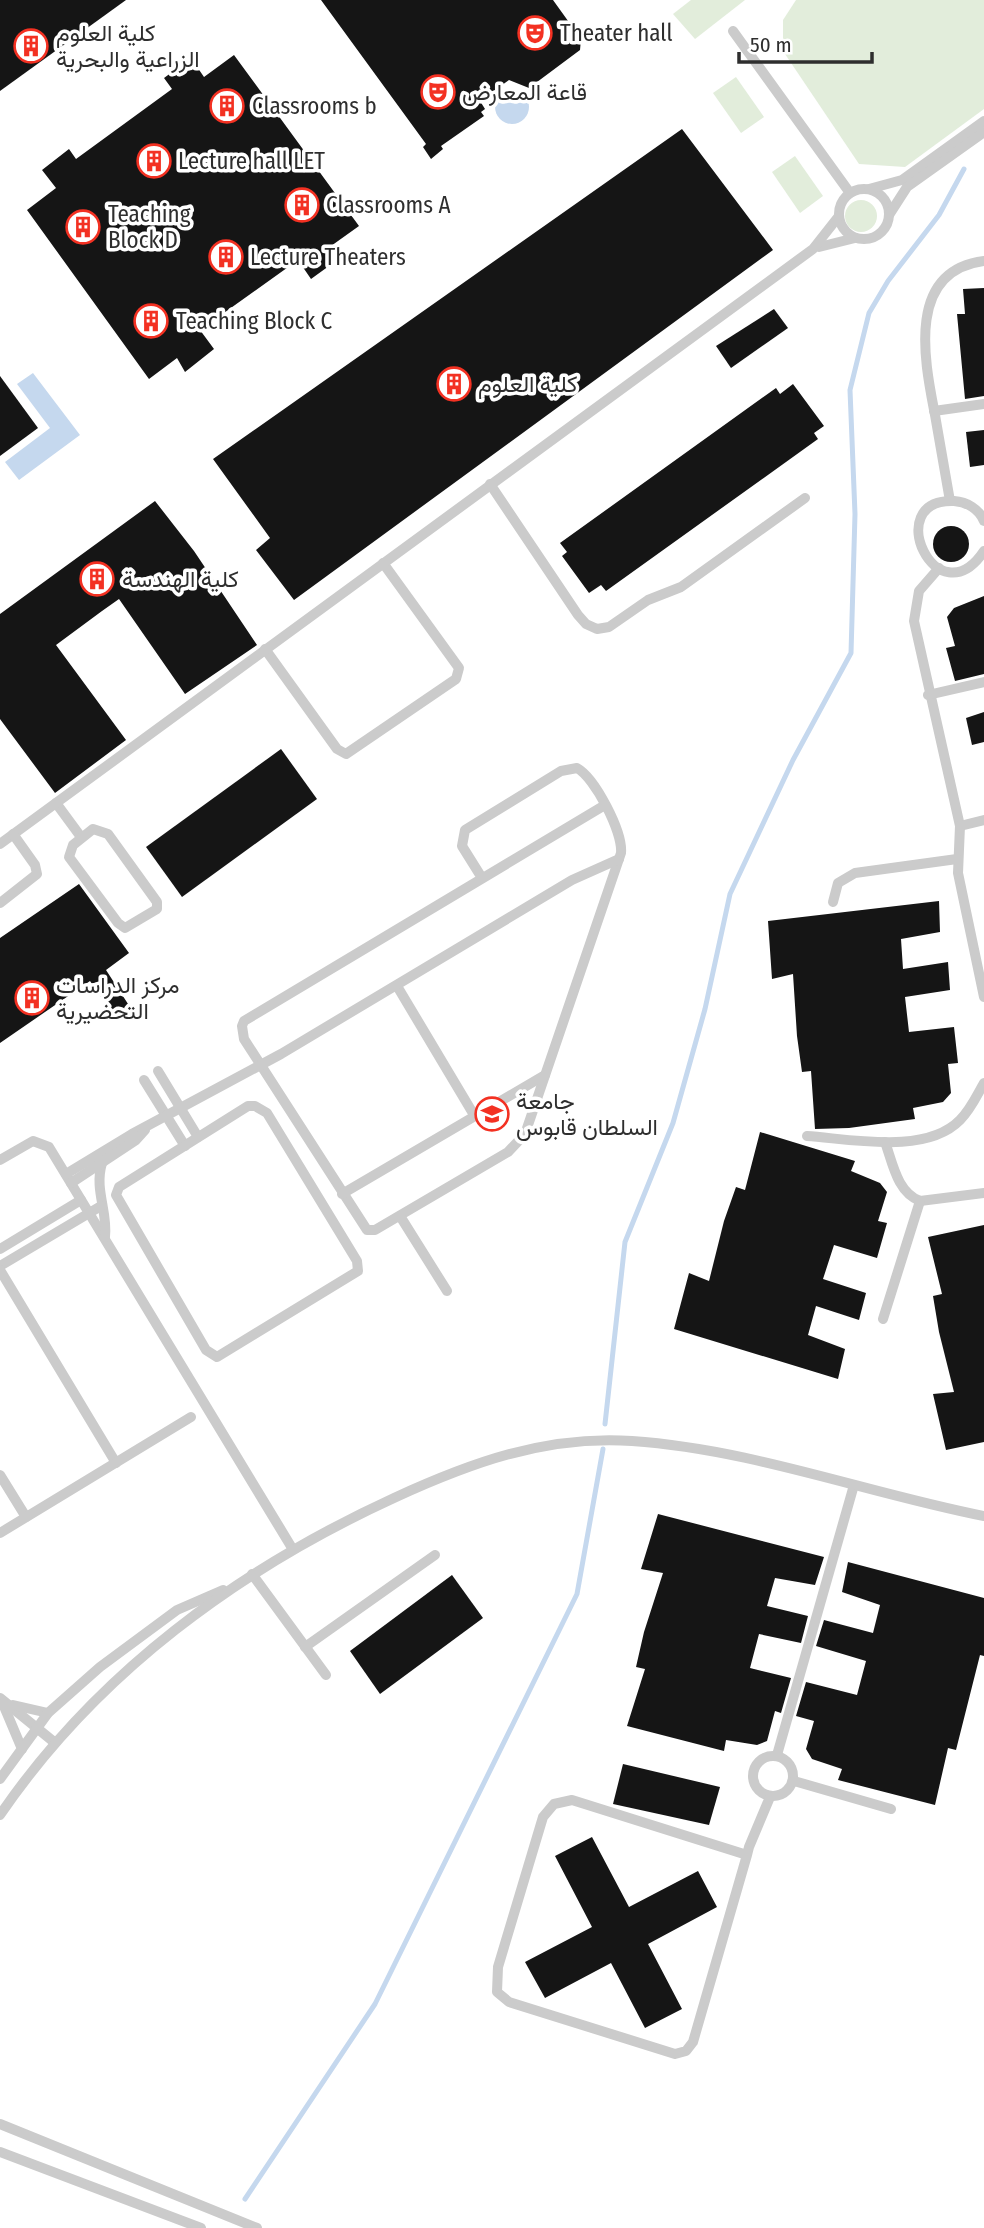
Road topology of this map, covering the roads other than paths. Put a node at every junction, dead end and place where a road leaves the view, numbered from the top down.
1 (733, 31) dead end
2 (984, 121) edge
3 (984, 132) edge
4 (869, 189) junction
5 (850, 193) junction
6 (889, 215) junction
7 (839, 216) junction
8 (855, 238) junction
9 (813, 249) junction
10 (984, 261) edge
11 (984, 404) edge
12 (934, 411) junction
13 (490, 484) junction
14 (805, 498) dead end
15 (950, 501) junction
16 (984, 522) edge
17 (984, 551) edge
18 (383, 563) junction
19 (939, 568) junction
20 (265, 649) junction
21 (984, 682) edge
22 (928, 695) junction
23 (56, 803) junction
24 (605, 805) junction
25 (984, 820) edge
26 (960, 826) junction
27 (13, 834) junction
28 (80, 837) junction
29 (0, 844) edge
30 (619, 859) junction
31 (957, 859) junction
32 (482, 878) junction
33 (833, 902) dead end
34 (0, 903) edge
35 (397, 986) junction
36 (984, 997) edge
37 (261, 1065) junction
38 (158, 1071) dead end
39 (545, 1075) junction
40 (144, 1080) dead end
41 (984, 1083) edge
42 (181, 1109) junction
43 (474, 1115) junction
44 (167, 1117) junction
45 (145, 1130) junction
46 (807, 1136) dead end
47 (198, 1137) junction
48 (885, 1142) junction
49 (185, 1146) junction
50 (0, 1160) edge
51 (102, 1163) junction
52 (69, 1179) junction
53 (984, 1192) edge
54 (342, 1194) junction
55 (81, 1200) junction
56 (920, 1201) junction
57 (101, 1206) junction
58 (89, 1213) junction
59 (400, 1216) junction
60 (104, 1237) junction
61 (0, 1249) edge
62 (0, 1268) edge
63 (447, 1290) dead end
64 (883, 1319) dead end
65 (191, 1417) dead end
66 (116, 1462) junction
67 (0, 1475) edge
68 (854, 1485) junction
69 (984, 1516) edge
70 (26, 1517) junction
71 (0, 1533) edge
72 (292, 1548) junction
73 (435, 1555) dead end
74 (252, 1574) junction
75 (229, 1588) junction
76 (305, 1647) junction
77 (326, 1675) dead end
78 (0, 1698) edge
79 (48, 1713) junction
80 (37, 1728) junction
81 (54, 1742) junction
82 (22, 1749) junction
83 (777, 1755) junction
84 (0, 1779) edge
85 (794, 1781) junction
86 (770, 1797) junction
87 (891, 1809) dead end
88 (0, 1815) edge
89 (747, 1855) junction
90 (0, 2124) edge
91 (0, 2152) edge
92 (201, 2228) edge
93 (257, 2228) edge

1 - 5 lane
2 - 4 lane
3 - 6 lane
4 - 5 lane
4 - 6 lane
5 - 7 lane
6 - 8 lane
7 - 8 lane
7 - 9 lane
8 - 9 lane
9 - 13 lane
10 - 12 lane
11 - 12 lane
12 - 15 lane
13 - 14 lane
13 - 18 lane
15 - 16 lane
15 - 19 lane
17 - 19 lane
18 - 20 lane
18 - 20 lane
19 - 22 lane
20 - 23 lane
21 - 22 lane
22 - 26 lane
23 - 27 lane
23 - 28 lane
24 - 30 lane
24 - 32 lane
24 - 32 lane
25 - 26 lane
26 - 31 lane
27 - 29 lane
27 - 34 lane
28 - 28 lane
30 - 35 lane
30 - 39 lane
31 - 33 lane
31 - 36 lane
32 - 37 lane
35 - 37 lane
35 - 43 lane
37 - 42 lane
37 - 54 lane
38 - 42 lane
39 - 43 lane
39 - 59 lane
40 - 44 lane
41 - 48 lane
42 - 44 lane
42 - 47 lane
43 - 54 lane
44 - 45 lane
44 - 49 lane
45 - 51 lane
45 - 52 lane
46 - 48 lane
47 - 49 lane
47 - 49 lane
48 - 56 lane
50 - 52 lane
51 - 52 lane
51 - 57 lane
52 - 55 lane
53 - 56 lane
54 - 59 lane
55 - 58 lane
55 - 61 lane
56 - 64 lane
57 - 58 lane
57 - 60 lane
58 - 60 lane
58 - 62 lane
59 - 63 lane
60 - 72 lane
62 - 66 lane
65 - 66 lane
66 - 70 lane
67 - 70 lane
68 - 69 lane
68 - 72 lane
68 - 83 lane
70 - 71 lane
72 - 74 lane
73 - 76 lane
74 - 75 lane
74 - 76 lane
75 - 79 lane
75 - 81 lane
76 - 77 lane
78 - 79 lane
78 - 80 lane
78 - 82 lane
79 - 80 lane
80 - 81 lane
80 - 82 lane
81 - 88 lane
82 - 84 lane
83 - 85 lane
83 - 86 lane
85 - 86 lane
85 - 87 lane
86 - 89 lane
89 - 89 lane
90 - 93 lane
91 - 92 lane

